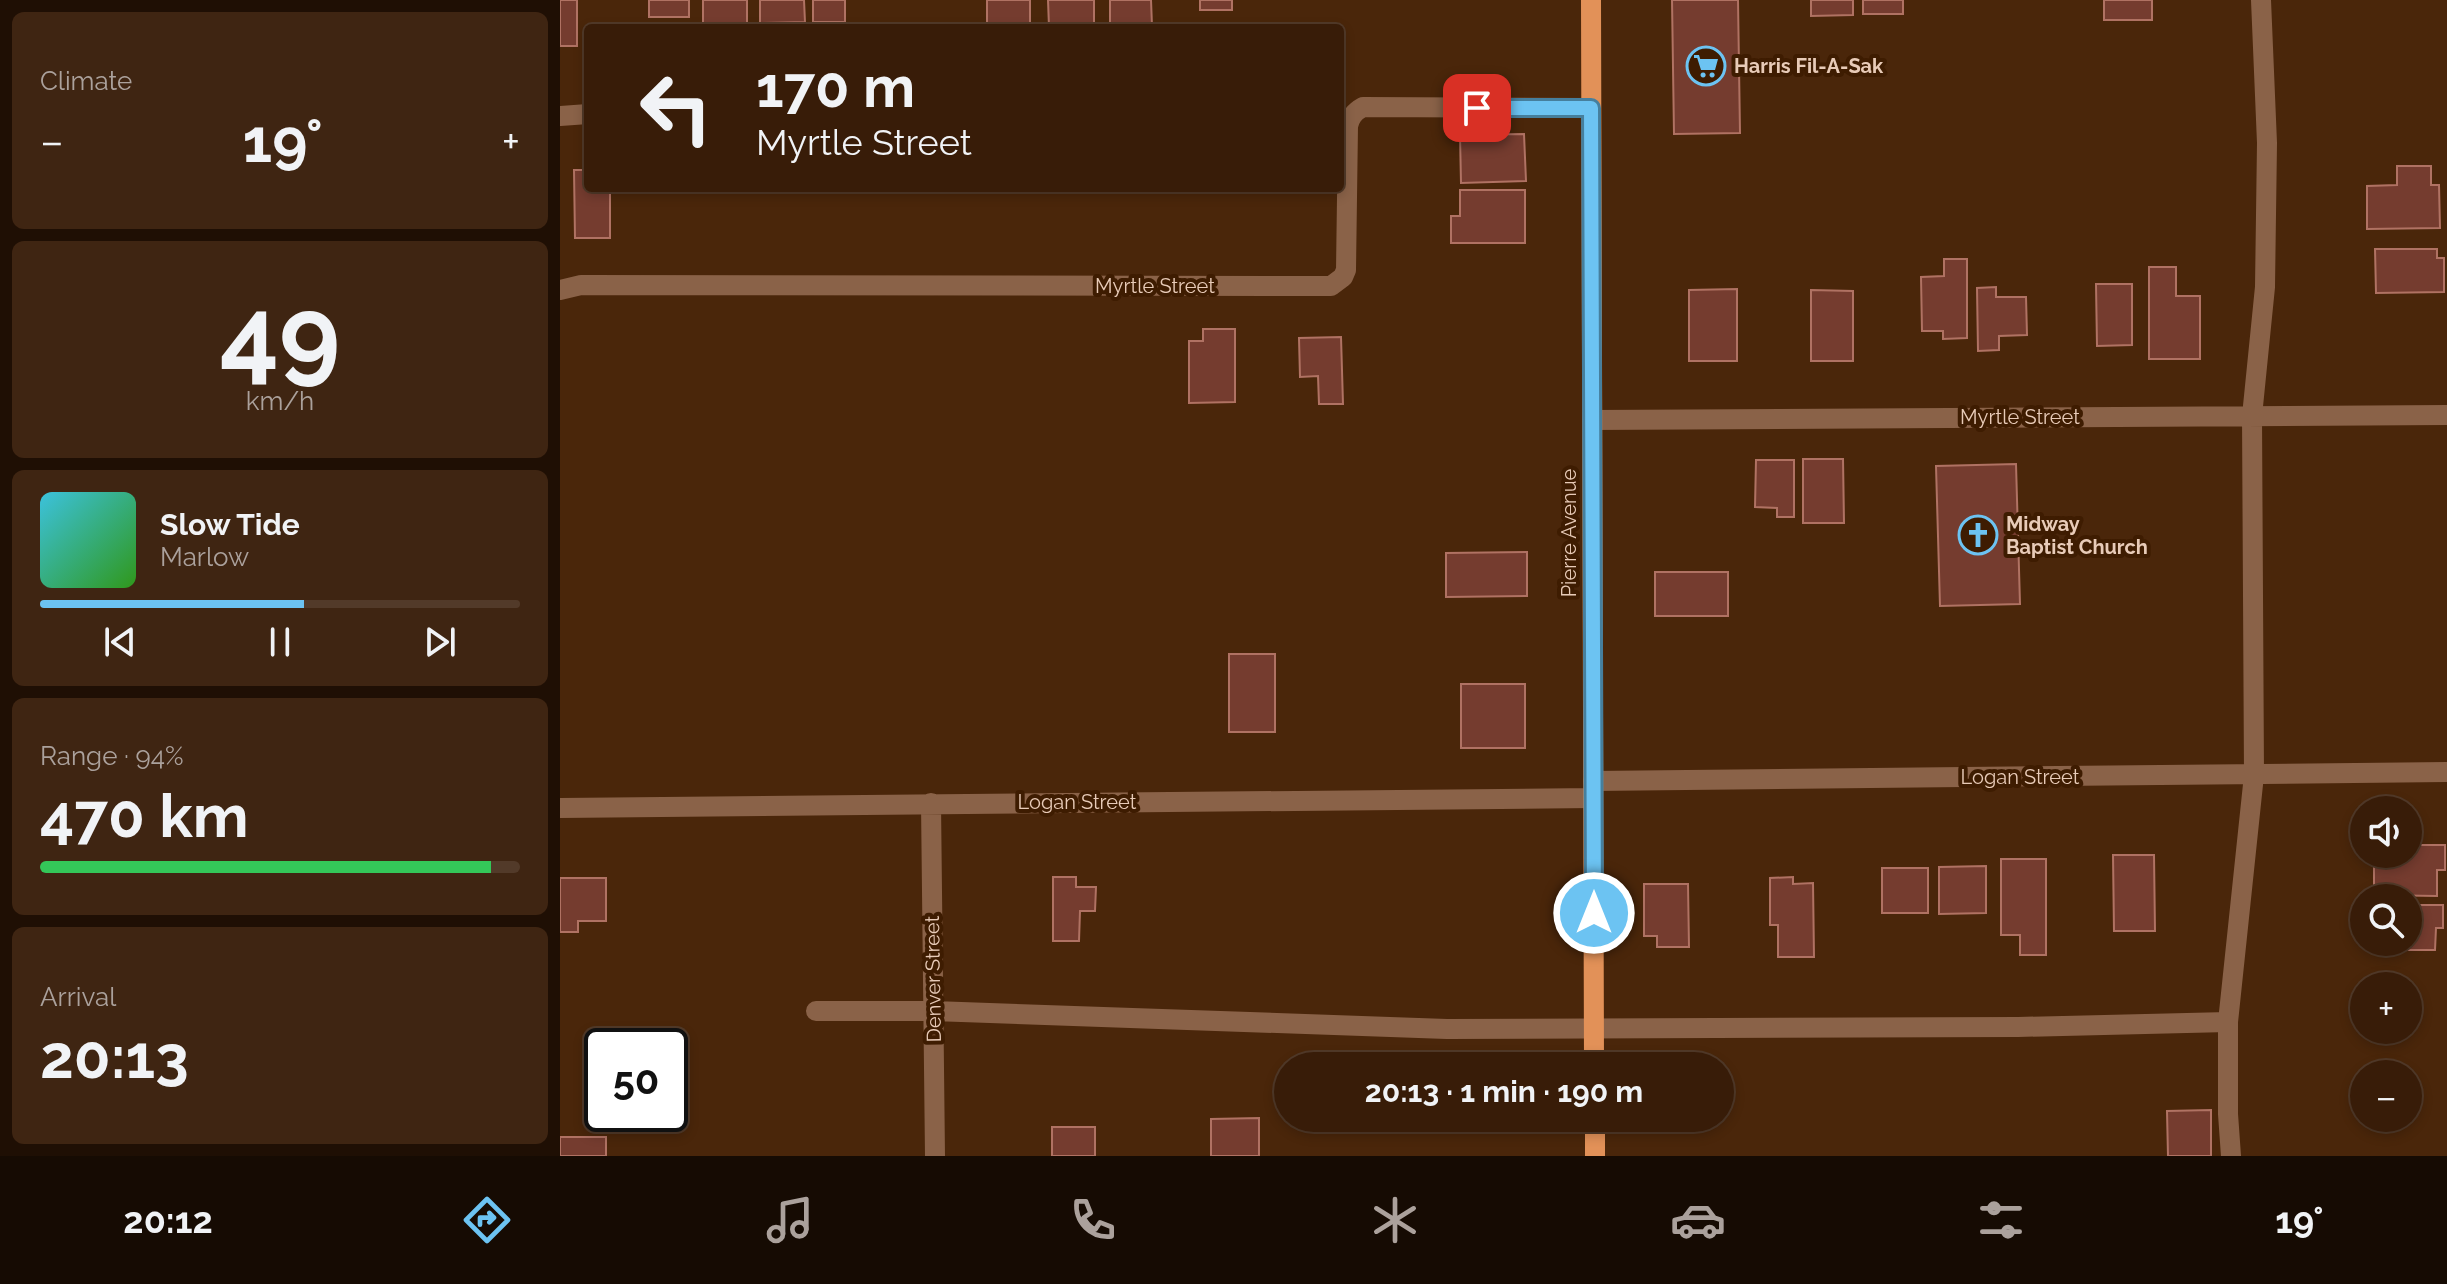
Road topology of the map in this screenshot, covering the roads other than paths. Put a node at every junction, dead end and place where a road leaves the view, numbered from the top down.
1 (1591, 0) edge
2 (2261, 0) edge
3 (1591, 108) junction
4 (584, 114) edge
5 (1346, 114) edge
6 (560, 116) edge
7 (560, 290) edge
8 (2447, 415) edge
9 (2252, 416) junction
10 (1592, 420) junction
11 (2447, 772) edge
12 (2254, 775) junction
13 (1593, 789) junction
14 (931, 803) junction
15 (560, 808) edge
16 (816, 1011) dead end
17 (933, 1011) junction
18 (2228, 1022) junction
19 (1594, 1027) junction
20 (1594, 1052) edge
21 (1595, 1132) edge
22 (935, 1156) edge
23 (1595, 1156) edge
24 (2231, 1156) edge

1 - 3 main road, Pierre Avenue
2 - 9 street
3 - 5 street, Myrtle Street
3 - 10 main road, Pierre Avenue
4 - 6 street
5 - 7 street, Myrtle Street
8 - 9 street, Myrtle Street
9 - 10 street, Myrtle Street
9 - 12 street
10 - 13 main road, Pierre Avenue
11 - 12 street, Logan Street
12 - 13 street, Logan Street
12 - 18 street
13 - 14 street, Logan Street
13 - 19 main road, Pierre Avenue
14 - 15 street, Logan Street
14 - 17 street, Denver Street
16 - 17 street
17 - 19 street
17 - 22 street, Denver Street
18 - 19 street
18 - 24 street
19 - 20 main road, Pierre Avenue
21 - 23 main road

